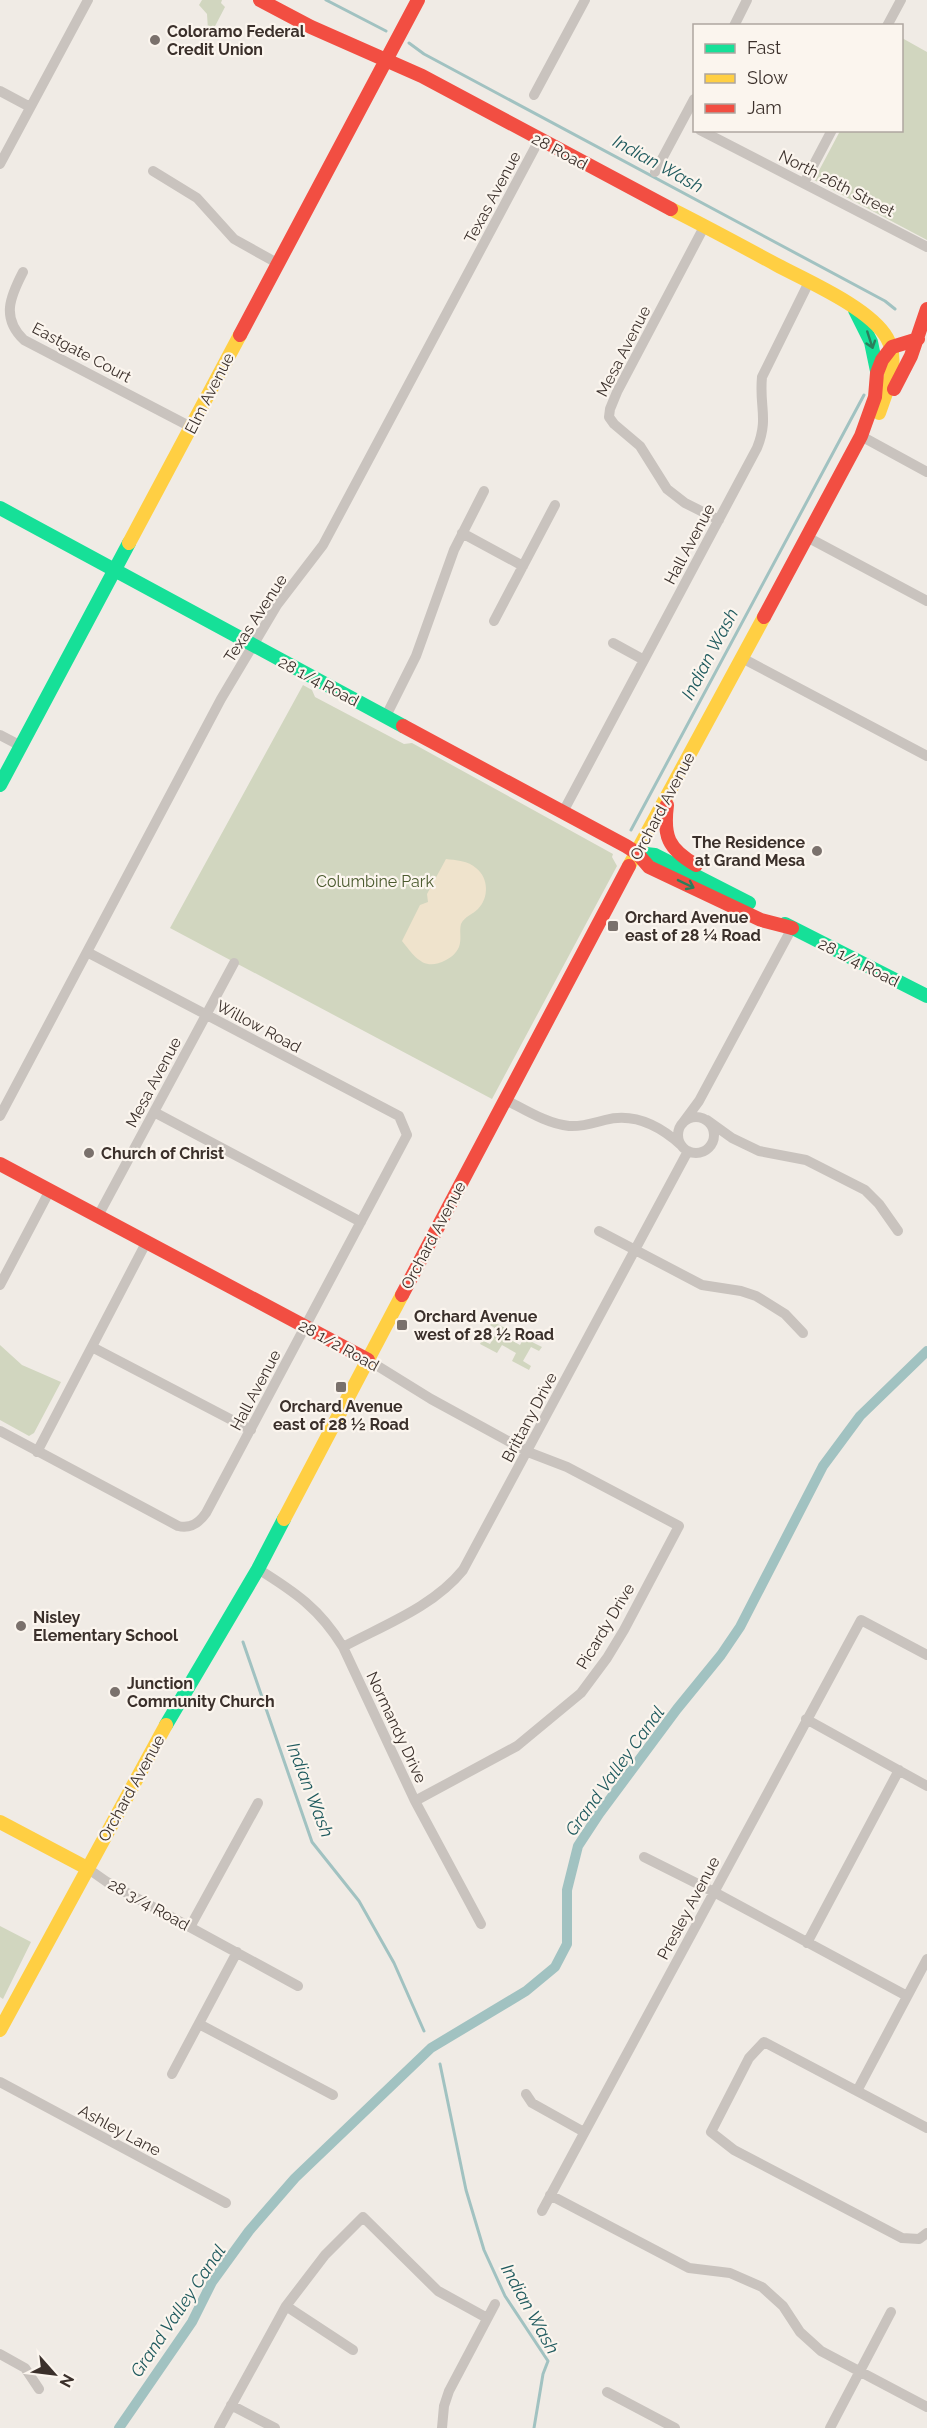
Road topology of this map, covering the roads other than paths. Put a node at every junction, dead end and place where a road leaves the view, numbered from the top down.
1 (88, 0) edge
2 (260, 0) edge
3 (418, 0) edge
4 (585, 0) edge
5 (747, 0) edge
6 (901, 0) edge
7 (735, 24) edge
8 (888, 24) edge
9 (386, 59) junction
10 (0, 91) edge
11 (534, 94) dead end
12 (693, 101) edge
13 (30, 107) junction
14 (683, 122) junction
15 (693, 127) edge
16 (704, 132) edge
17 (831, 132) edge
18 (539, 140) junction
19 (0, 164) edge
20 (153, 171) dead end
21 (655, 172) dead end
22 (804, 183) junction
23 (704, 227) junction
24 (927, 247) edge
25 (277, 263) junction
26 (23, 272) dead end
27 (809, 282) junction
28 (927, 309) edge
29 (855, 310) junction
30 (922, 340) edge
31 (892, 347) junction
32 (877, 373) junction
33 (879, 413) junction
34 (191, 427) junction
35 (861, 436) junction
36 (927, 472) edge
37 (484, 491) dead end
38 (555, 505) dead end
39 (0, 508) edge
40 (719, 520) junction
41 (462, 533) junction
42 (807, 537) junction
43 (523, 567) junction
44 (116, 570) junction
45 (927, 601) edge
46 (494, 621) dead end
47 (613, 643) dead end
48 (253, 645) junction
49 (742, 658) junction
50 (644, 660) junction
51 (386, 716) junction
52 (0, 735) edge
53 (21, 746) junction
54 (927, 756) edge
55 (0, 785) edge
56 (673, 787) junction
57 (562, 812) junction
58 (638, 853) junction
59 (760, 909) junction
60 (792, 928) junction
61 (87, 951) junction
62 (234, 963) dead end
63 (927, 996) edge
64 (206, 1015) junction
65 (504, 1099) junction
66 (154, 1112) junction
67 (0, 1116) edge
68 (707, 1120) junction
69 (682, 1124) junction
70 (407, 1135) joint
71 (685, 1148) junction
72 (0, 1164) edge
73 (50, 1190) junction
74 (98, 1216) junction
75 (361, 1222) junction
76 (599, 1231) dead end
77 (898, 1231) dead end
78 (147, 1241) junction
79 (635, 1251) junction
80 (0, 1285) edge
81 (306, 1326) junction
82 (803, 1333) dead end
83 (92, 1347) junction
84 (368, 1360) junction
85 (251, 1430) junction
86 (0, 1431) edge
87 (37, 1452) junction
88 (528, 1452) junction
89 (679, 1526) joint
90 (258, 1569) junction
91 (343, 1647) junction
92 (926, 1651) edge
93 (806, 1719) junction
94 (899, 1770) junction
95 (927, 1786) edge
96 (415, 1801) junction
97 (258, 1803) dead end
98 (0, 1822) edge
99 (644, 1857) dead end
100 (87, 1869) junction
101 (714, 1892) junction
102 (481, 1924) dead end
103 (190, 1927) junction
104 (807, 1943) junction
105 (237, 1952) junction
106 (927, 1959) edge
107 (298, 1986) dead end
108 (906, 1996) junction
109 (199, 2024) junction
110 (0, 2030) edge
111 (172, 2074) dead end
112 (0, 2082) edge
113 (857, 2091) junction
114 (526, 2094) dead end
115 (333, 2095) dead end
116 (927, 2128) edge
117 (584, 2132) junction
118 (550, 2195) junction
119 (226, 2203) dead end
120 (542, 2211) dead end
121 (927, 2233) edge
122 (495, 2304) dead end
123 (286, 2306) junction
124 (891, 2312) dead end
125 (488, 2318) junction
126 (353, 2349) dead end
127 (0, 2354) edge
128 (860, 2372) junction
129 (39, 2389) dead end
130 (607, 2392) dead end
131 (231, 2405) junction
132 (927, 2407) edge
133 (219, 2428) edge
134 (275, 2428) edge
135 (442, 2428) edge
136 (675, 2428) edge
137 (830, 2428) edge

1 - 13 street
2 - 9 main road, 28 Road
3 - 9 main road, Elm Avenue
4 - 11 street
5 - 7 street
6 - 8 street
9 - 18 main road, 28 Road
9 - 25 main road, Elm Avenue
10 - 13 street
12 - 14 street
13 - 19 street
14 - 15 street
14 - 21 street
16 - 22 street, North 26th Street
17 - 22 street
18 - 23 main road, 28 Road
18 - 48 street, Texas Avenue
20 - 25 street
22 - 24 street, North 26th Street
23 - 27 main road, 28 Road
23 - 40 street, Mesa Avenue
25 - 34 main road, Elm Avenue
26 - 34 street, Eastgate Court
27 - 29 main road, 28 Road
27 - 40 street, Hall Avenue
28 - 30 main road, Orchard Avenue
29 - 31 main road, 28 Road
29 -> 32 main road
30 - 31 main road
30 - 33 main road, Orchard Avenue
31 - 32 main road, Orchard Avenue
31 - 33 main road
32 - 35 main road, Orchard Avenue
33 - 35 main road, Orchard Avenue
34 - 44 main road, Elm Avenue
35 - 36 street
35 - 42 main road, Orchard Avenue
37 - 41 street
38 - 43 street
39 - 44 main road, 28 1/4 Road
40 - 50 street, Hall Avenue
41 - 43 street
41 - 51 street
42 - 45 street
42 - 49 main road, Orchard Avenue
43 - 46 street
44 - 48 main road, 28 1/4 Road
44 - 53 main road, Elm Avenue
47 - 50 street
48 - 51 main road, 28 1/4 Road
48 - 61 street, Texas Avenue
49 - 54 street
49 - 56 main road, Orchard Avenue
50 - 57 street, Hall Avenue
51 - 57 main road, 28 1/4 Road
52 - 53 street
53 - 55 main road, Elm Avenue
56 - 58 main road, Orchard Avenue
56 - 59 main road
57 - 58 main road, 28 1/4 Road
58 - 59 main road, 28 1/4 Road
58 -> 60 main road, 28 1/4 Road
58 - 65 main road, Orchard Avenue
59 - 60 main road, 28 1/4 Road
60 - 63 main road, 28 1/4 Road
60 - 69 street
61 - 64 street, Willow Road
61 - 67 street, Texas Avenue
62 - 64 street, Mesa Avenue
64 - 66 street, Mesa Avenue
64 - 70 street, Willow Road
65 - 71 street
65 - 84 main road, Orchard Avenue
66 - 74 street, Mesa Avenue
66 - 75 street
68 - 69 street
68 - 71 street
68 - 77 street
69 - 71 street
70 - 75 street, Hall Avenue
71 - 79 street, Brittany Drive
72 - 73 main road, 28 1/2 Road
73 - 74 main road, 28 1/2 Road
73 - 80 street
74 - 78 main road, 28 1/2 Road
75 - 81 street, Hall Avenue
76 - 79 street
78 - 81 main road, 28 1/2 Road
78 - 83 street
79 - 82 street
79 - 88 street, Brittany Drive
81 - 84 main road, 28 1/2 Road
81 - 85 street, Hall Avenue
83 - 85 street
83 - 87 street
84 - 88 street, 28 1/2 Road
84 - 90 main road, Orchard Avenue
85 - 87 street, Hall Avenue
86 - 87 street
88 - 89 street, 28 1/2 Road
88 - 91 street, Brittany Drive
89 - 96 street, Picardy Drive
90 - 91 street, Normandy Drive
90 - 100 main road, Orchard Avenue
91 - 96 street, Normandy Drive
92 - 93 street, Presley Avenue
93 - 94 street
93 - 101 street, Presley Avenue
94 - 95 street
94 - 104 street
96 - 102 street, Normandy Drive
97 - 103 street
98 - 100 main road, 28 3/4 Road
99 - 101 street
100 - 103 street, 28 3/4 Road
100 - 110 main road, Orchard Avenue
101 - 104 street
101 - 117 street, Presley Avenue
103 - 105 street, 28 3/4 Road
104 - 108 street
105 - 107 street, 28 3/4 Road
105 - 109 street
106 - 108 street
108 - 113 street
109 - 111 street
109 - 115 street
112 - 119 street, Ashley Lane
113 - 116 street
113 - 121 street
114 - 117 street
117 - 118 street, Presley Avenue
118 - 120 street, Presley Avenue
118 - 128 street
122 - 125 street
123 - 125 street
123 - 126 street
123 - 131 street
124 - 128 street
125 - 135 street
127 - 129 street
128 - 132 street
128 - 137 street
130 - 136 street
131 - 133 street
131 - 134 street

